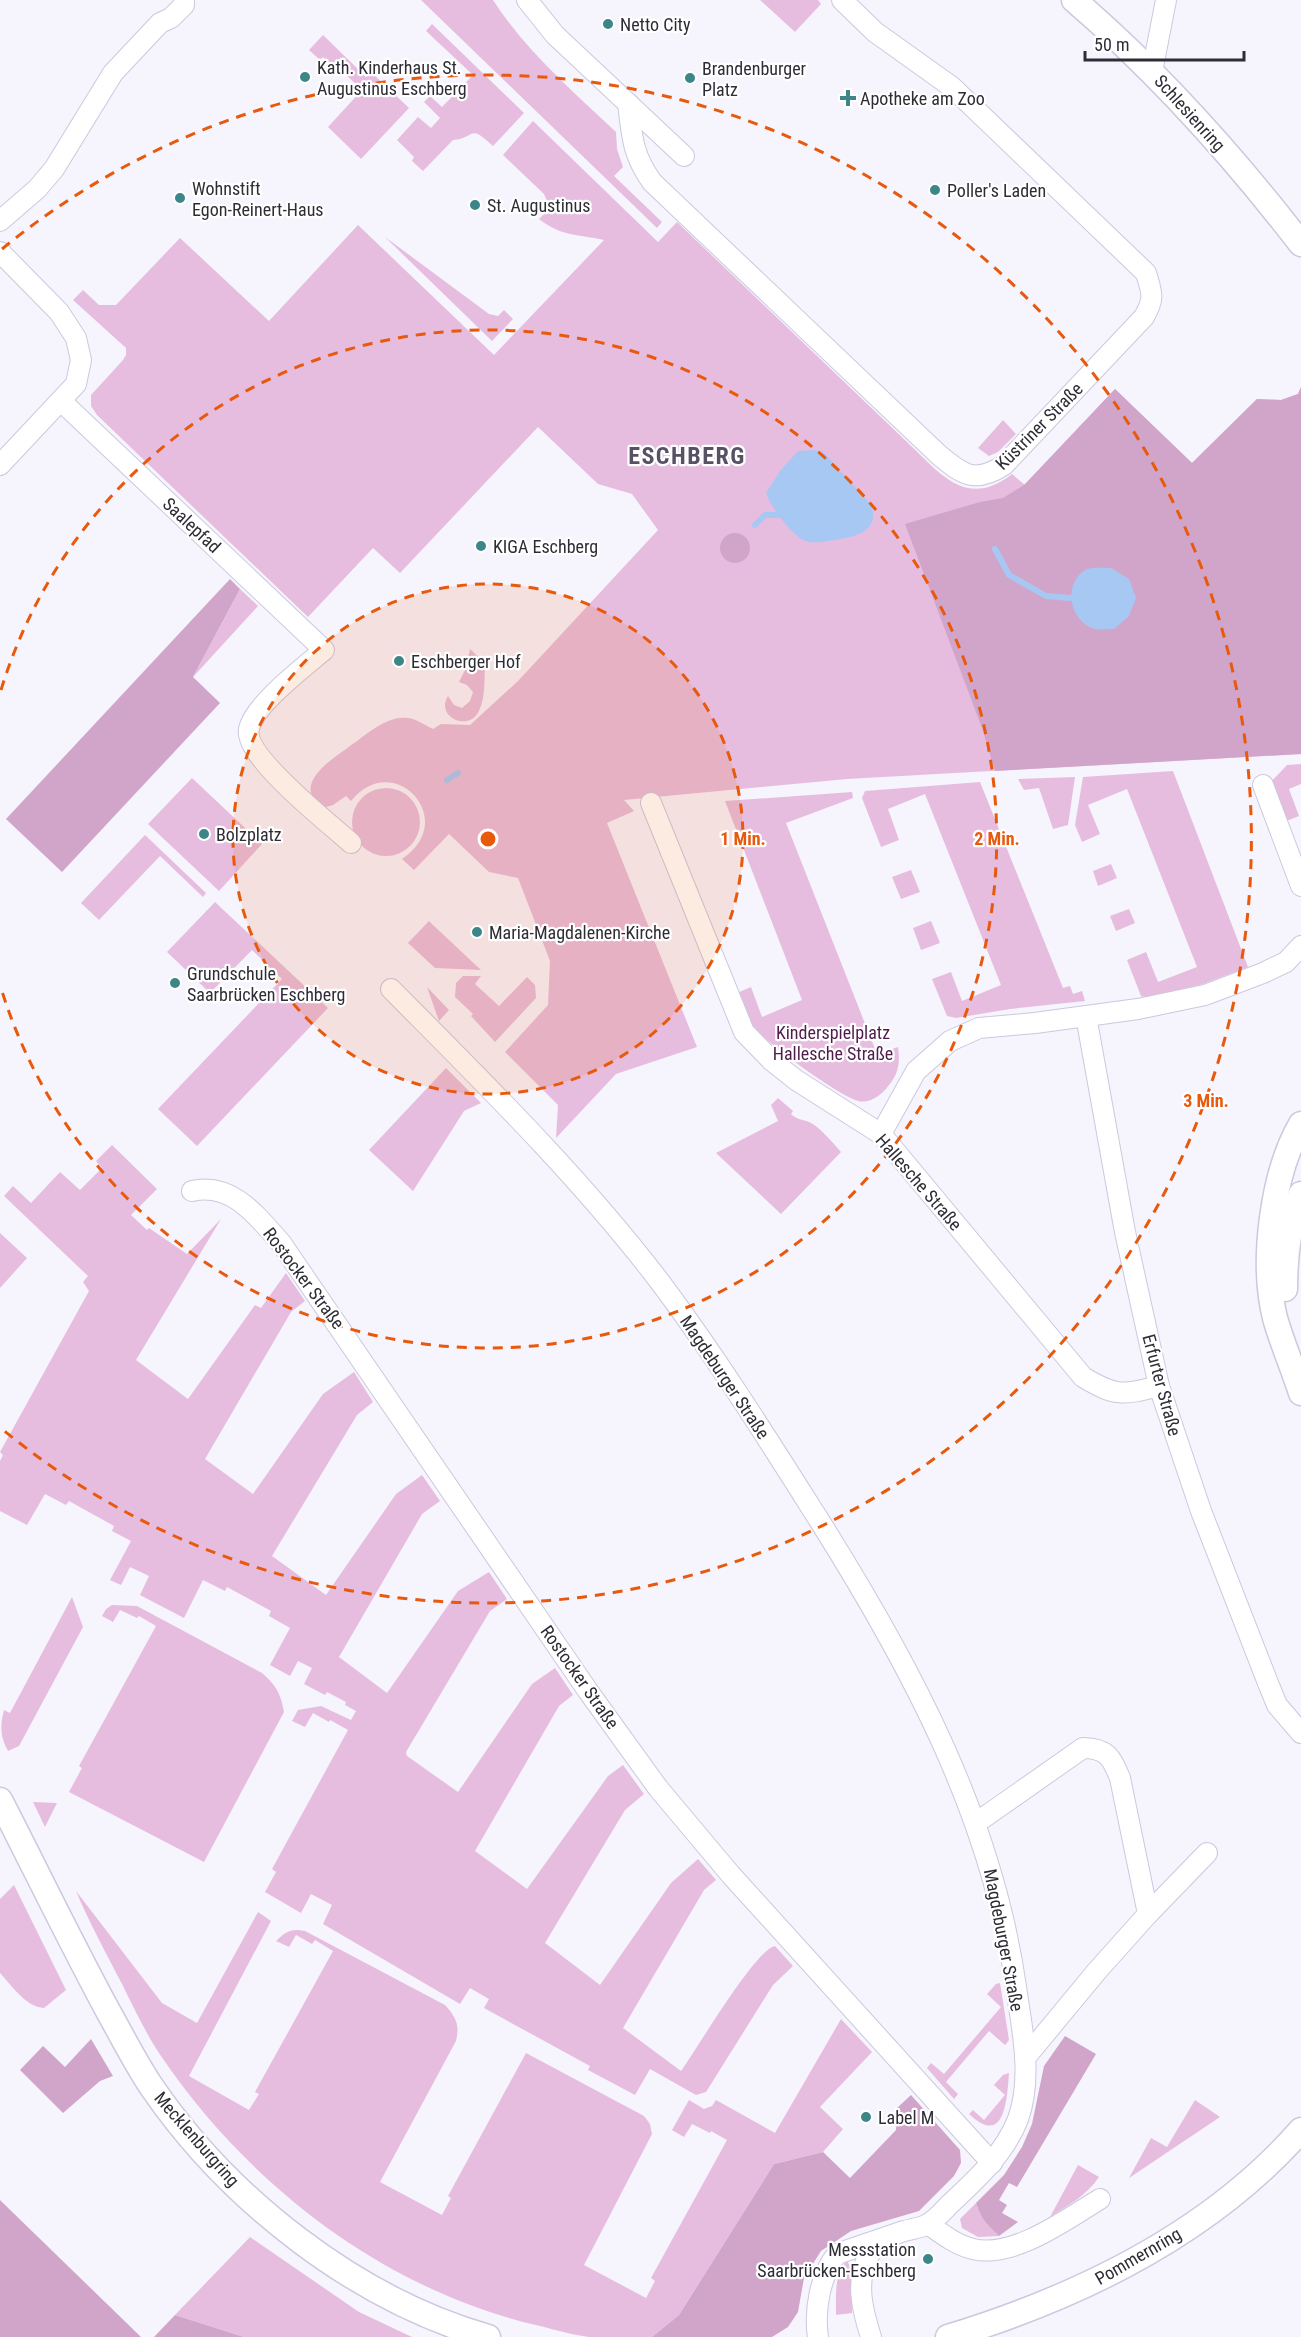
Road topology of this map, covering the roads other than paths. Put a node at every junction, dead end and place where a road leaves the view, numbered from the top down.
1 (527, 0) edge
2 (842, 0) edge
3 (1074, 0) edge
4 (1166, 0) edge
5 (180, 8) edge
6 (1152, 72) junction
7 (628, 103) junction
8 (684, 156) dead end
9 (0, 221) edge
10 (1301, 244) edge
11 (0, 252) edge
12 (61, 401) junction
13 (0, 465) edge
14 (1263, 784) dead end
15 (651, 802) dead end
16 (351, 843) dead end
17 (1301, 886) edge
18 (1301, 946) edge
19 (391, 989) dead end
20 (1086, 1016) junction
21 (1301, 1124) edge
22 (881, 1134) junction
23 (192, 1191) dead end
24 (1301, 1194) edge
25 (1159, 1386) junction
26 (1300, 1389) edge
27 (1301, 1733) edge
28 (0, 1800) edge
29 (976, 1823) junction
30 (1207, 1853) dead end
31 (1148, 1914) junction
32 (1025, 2058) junction
33 (1301, 2130) edge
34 (992, 2163) junction
35 (1100, 2199) dead end
36 (928, 2224) junction
37 (883, 2239) junction
38 (488, 2337) edge
39 (818, 2337) edge
40 (871, 2337) edge
41 (948, 2337) edge

1 - 7 street
2 - 7 street, Küstriner Straße
3 - 6 street, Schlesienring
4 - 6 street
5 - 9 street
6 - 10 street, Schlesienring
7 - 8 street
11 - 12 street
12 - 13 street
12 - 16 street, Saalepfad
14 - 17 street
15 - 22 street, Hallesche Straße
18 - 20 street
19 - 29 street, Magdeburger Straße
20 - 22 street
20 - 25 street, Erfurter Straße
21 - 26 street
22 - 25 street, Hallesche Straße
23 - 34 street, Rostocker Straße
24 - 26 street
25 - 27 street, Erfurter Straße
28 - 38 street, Mecklenburgring
29 - 31 street
29 - 32 street, Magdeburger Straße
30 - 31 street
31 - 32 street
32 - 34 street, Magdeburger Straße
33 - 41 street, Pommernring
34 - 36 street, Magdeburger Straße
35 - 36 street
36 - 37 street, Magdeburger Straße
37 - 39 street, Magdeburger Straße
37 - 40 street

